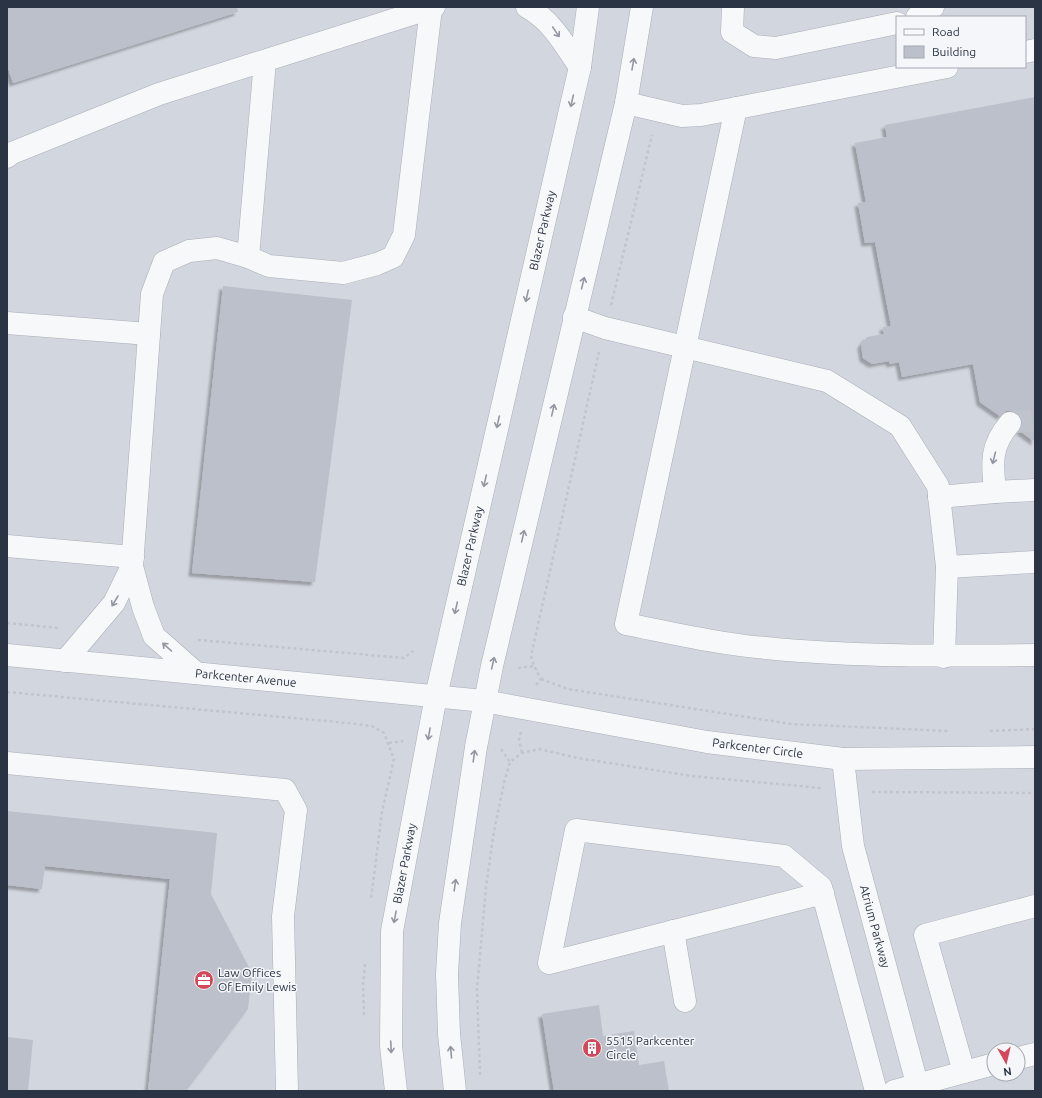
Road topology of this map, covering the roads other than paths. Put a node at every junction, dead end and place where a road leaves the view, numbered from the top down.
1 (432, 7) edge
2 (527, 7) edge
3 (588, 7) edge
4 (642, 7) edge
5 (733, 7) edge
6 (933, 7) edge
7 (402, 12) edge
8 (919, 16) edge
9 (896, 23) edge
10 (265, 61) junction
11 (580, 67) junction
12 (942, 68) edge
13 (626, 103) junction
14 (736, 108) junction
15 (7, 157) edge
16 (248, 257) junction
17 (574, 317) junction
18 (7, 323) edge
19 (149, 334) junction
20 (684, 347) junction
21 (1010, 423) dead end
22 (1035, 490) edge
23 (995, 492) junction
24 (939, 497) junction
25 (7, 546) edge
26 (132, 562) junction
27 (1035, 562) edge
28 (947, 566) junction
29 (7, 655) edge
30 (1035, 655) edge
31 (944, 656) junction
32 (65, 661) junction
33 (196, 673) junction
34 (436, 696) junction
35 (484, 701) junction
36 (1035, 757) edge
37 (843, 759) junction
38 (7, 763) edge
39 (823, 893) junction
40 (1035, 906) edge
41 (673, 931) junction
42 (685, 1001) dead end
43 (986, 1066) edge
44 (964, 1072) junction
45 (918, 1088) edge
46 (287, 1091) edge
47 (396, 1091) edge
48 (455, 1091) edge
49 (876, 1091) edge
50 (894, 1091) edge

1 - 7 street
1 - 16 street
2 -> 11 street
3 - 11 street, Blazer Parkway
13 -> 4 street
5 - 9 street
6 - 8 street
7 - 10 street
10 - 15 street
10 - 16 street
11 -> 34 street, Blazer Parkway
12 - 14 street
13 - 14 street
17 -> 13 street
14 - 20 street
16 - 19 street
17 - 20 street
35 -> 17 street
18 - 19 street
19 - 26 street
20 - 24 street
20 - 31 street
21 -> 23 street
22 - 23 street
23 - 24 street
24 - 28 street
25 - 26 street
26 -> 32 street
33 -> 26 street
27 - 28 street
28 - 31 street
29 - 32 street, Parkcenter Avenue
30 - 31 street
32 - 33 street, Parkcenter Avenue
33 - 34 street, Parkcenter Avenue
34 - 35 street, Parkcenter Avenue
34 -> 47 street, Blazer Parkway
35 - 37 street, Parkcenter Circle
48 -> 35 street
36 - 37 street, Parkcenter Circle
37 - 45 street, Atrium Parkway
38 - 46 street
39 - 41 street
39 - 41 street
39 - 49 street
40 - 44 street
41 - 42 street
43 - 44 street
44 - 45 street
45 - 50 street

